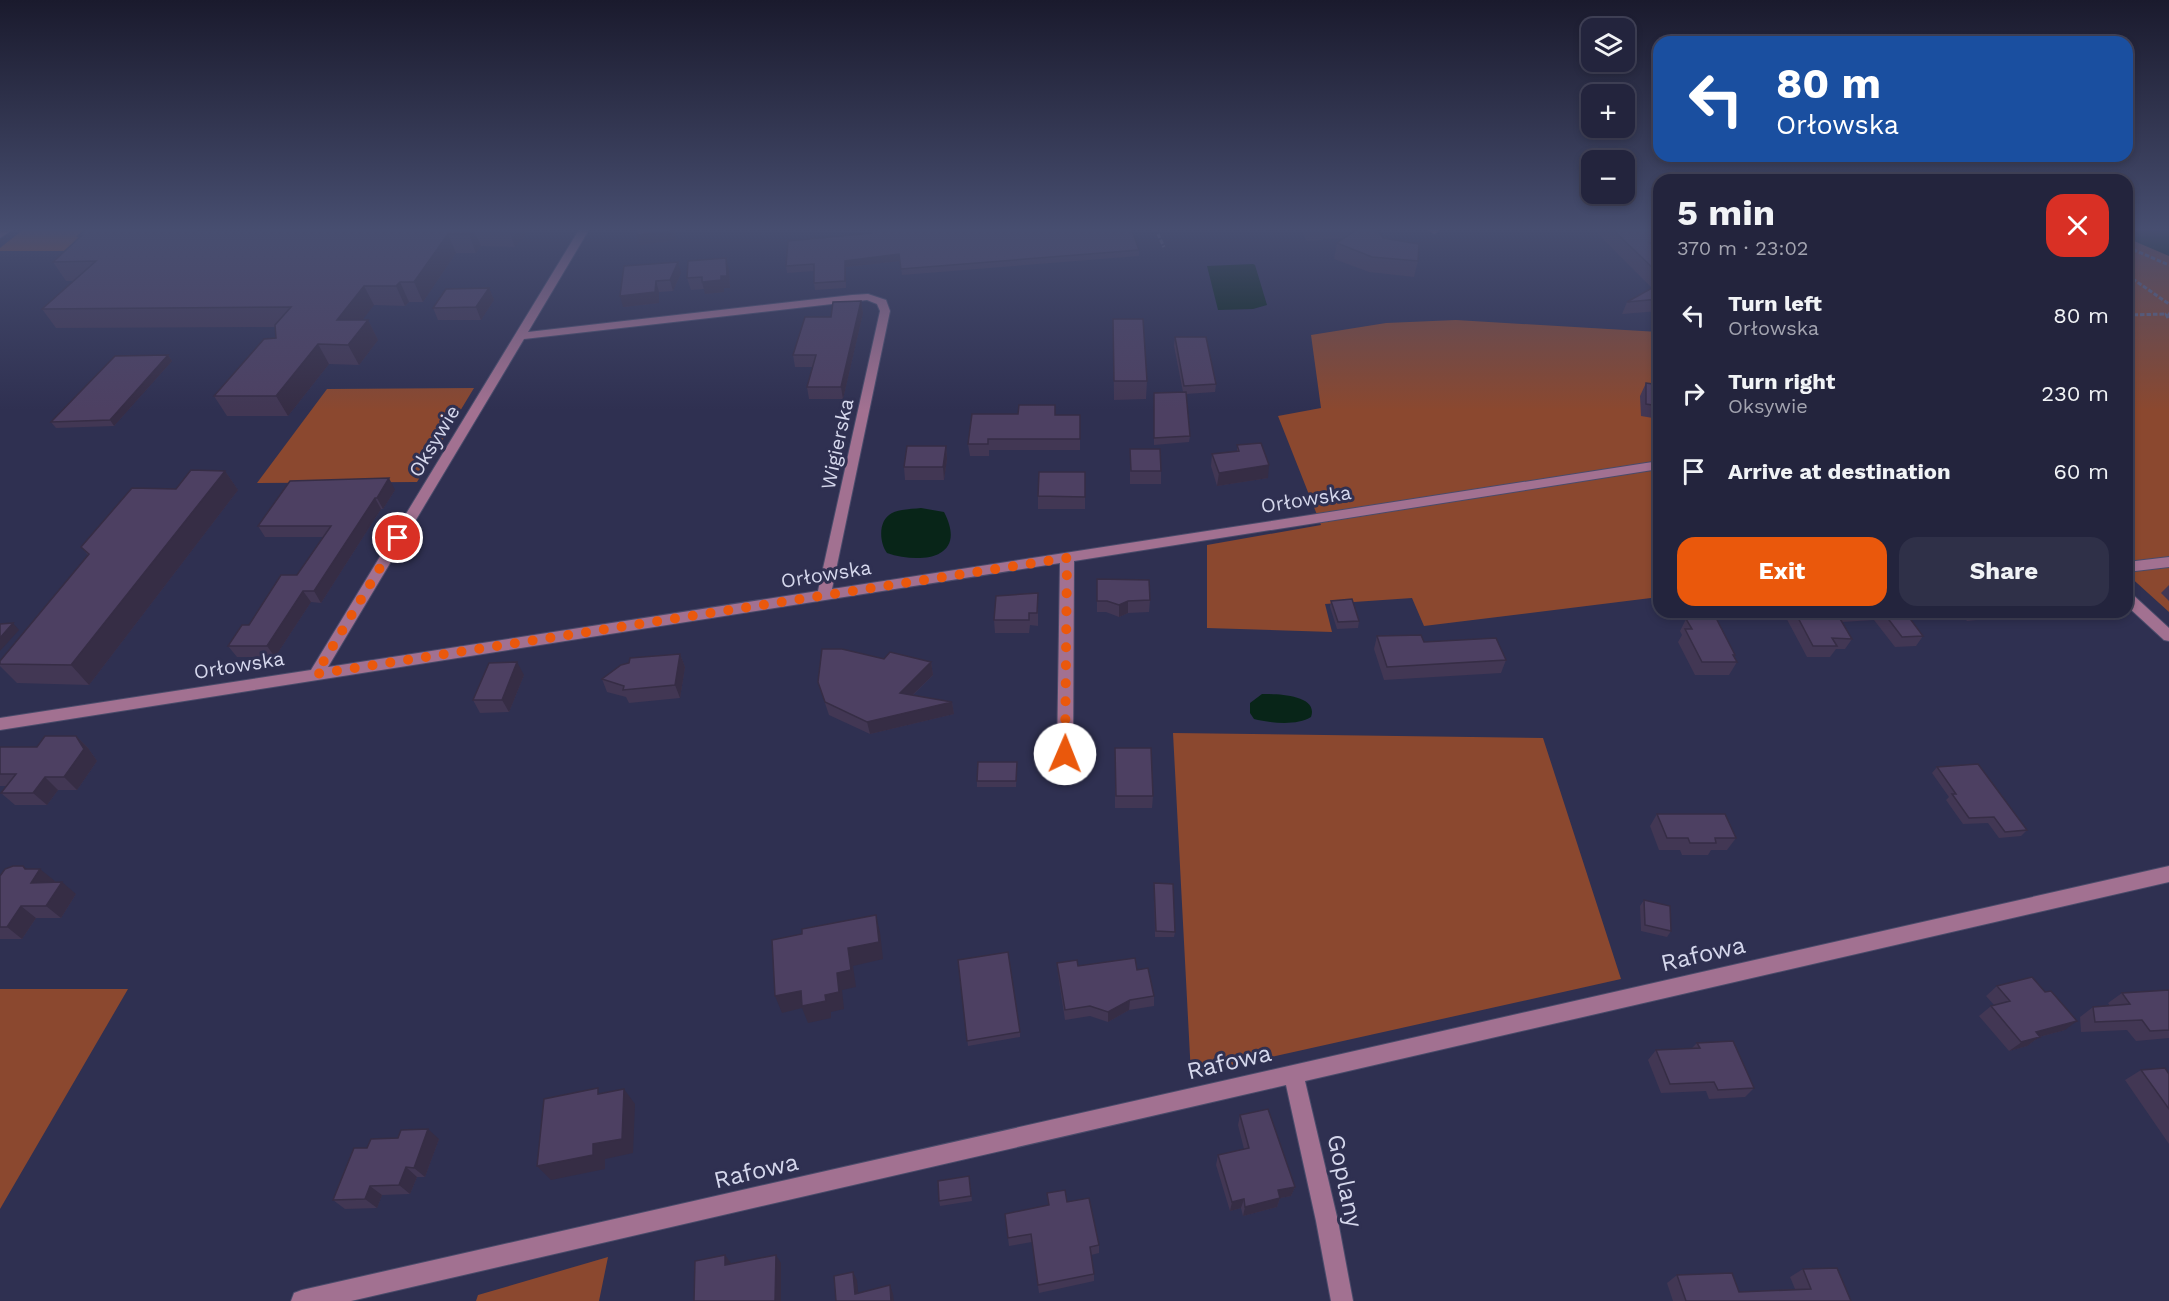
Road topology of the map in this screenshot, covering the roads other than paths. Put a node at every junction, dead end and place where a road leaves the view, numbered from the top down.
1 (548, 289) edge
2 (519, 336) junction
3 (1653, 466) edge
4 (1067, 558) junction
5 (2169, 562) edge
6 (2133, 566) edge
7 (824, 596) junction
8 (2133, 603) edge
9 (2169, 636) edge
10 (316, 674) junction
11 (0, 724) edge
12 (1065, 754) dead end
13 (2169, 874) edge
14 (1293, 1073) junction
15 (302, 1301) edge
16 (1342, 1301) edge

1 - 2 street, Oksywie
2 - 7 street, Wigierska
2 - 10 street, Oksywie
3 - 4 street, Orłowska
4 - 7 street, Orłowska
4 - 12 street
5 - 6 street
7 - 10 street, Orłowska
8 - 9 street
10 - 11 street, Orłowska
13 - 14 street, Rafowa
14 - 15 street, Rafowa
14 - 16 street, Goplany

